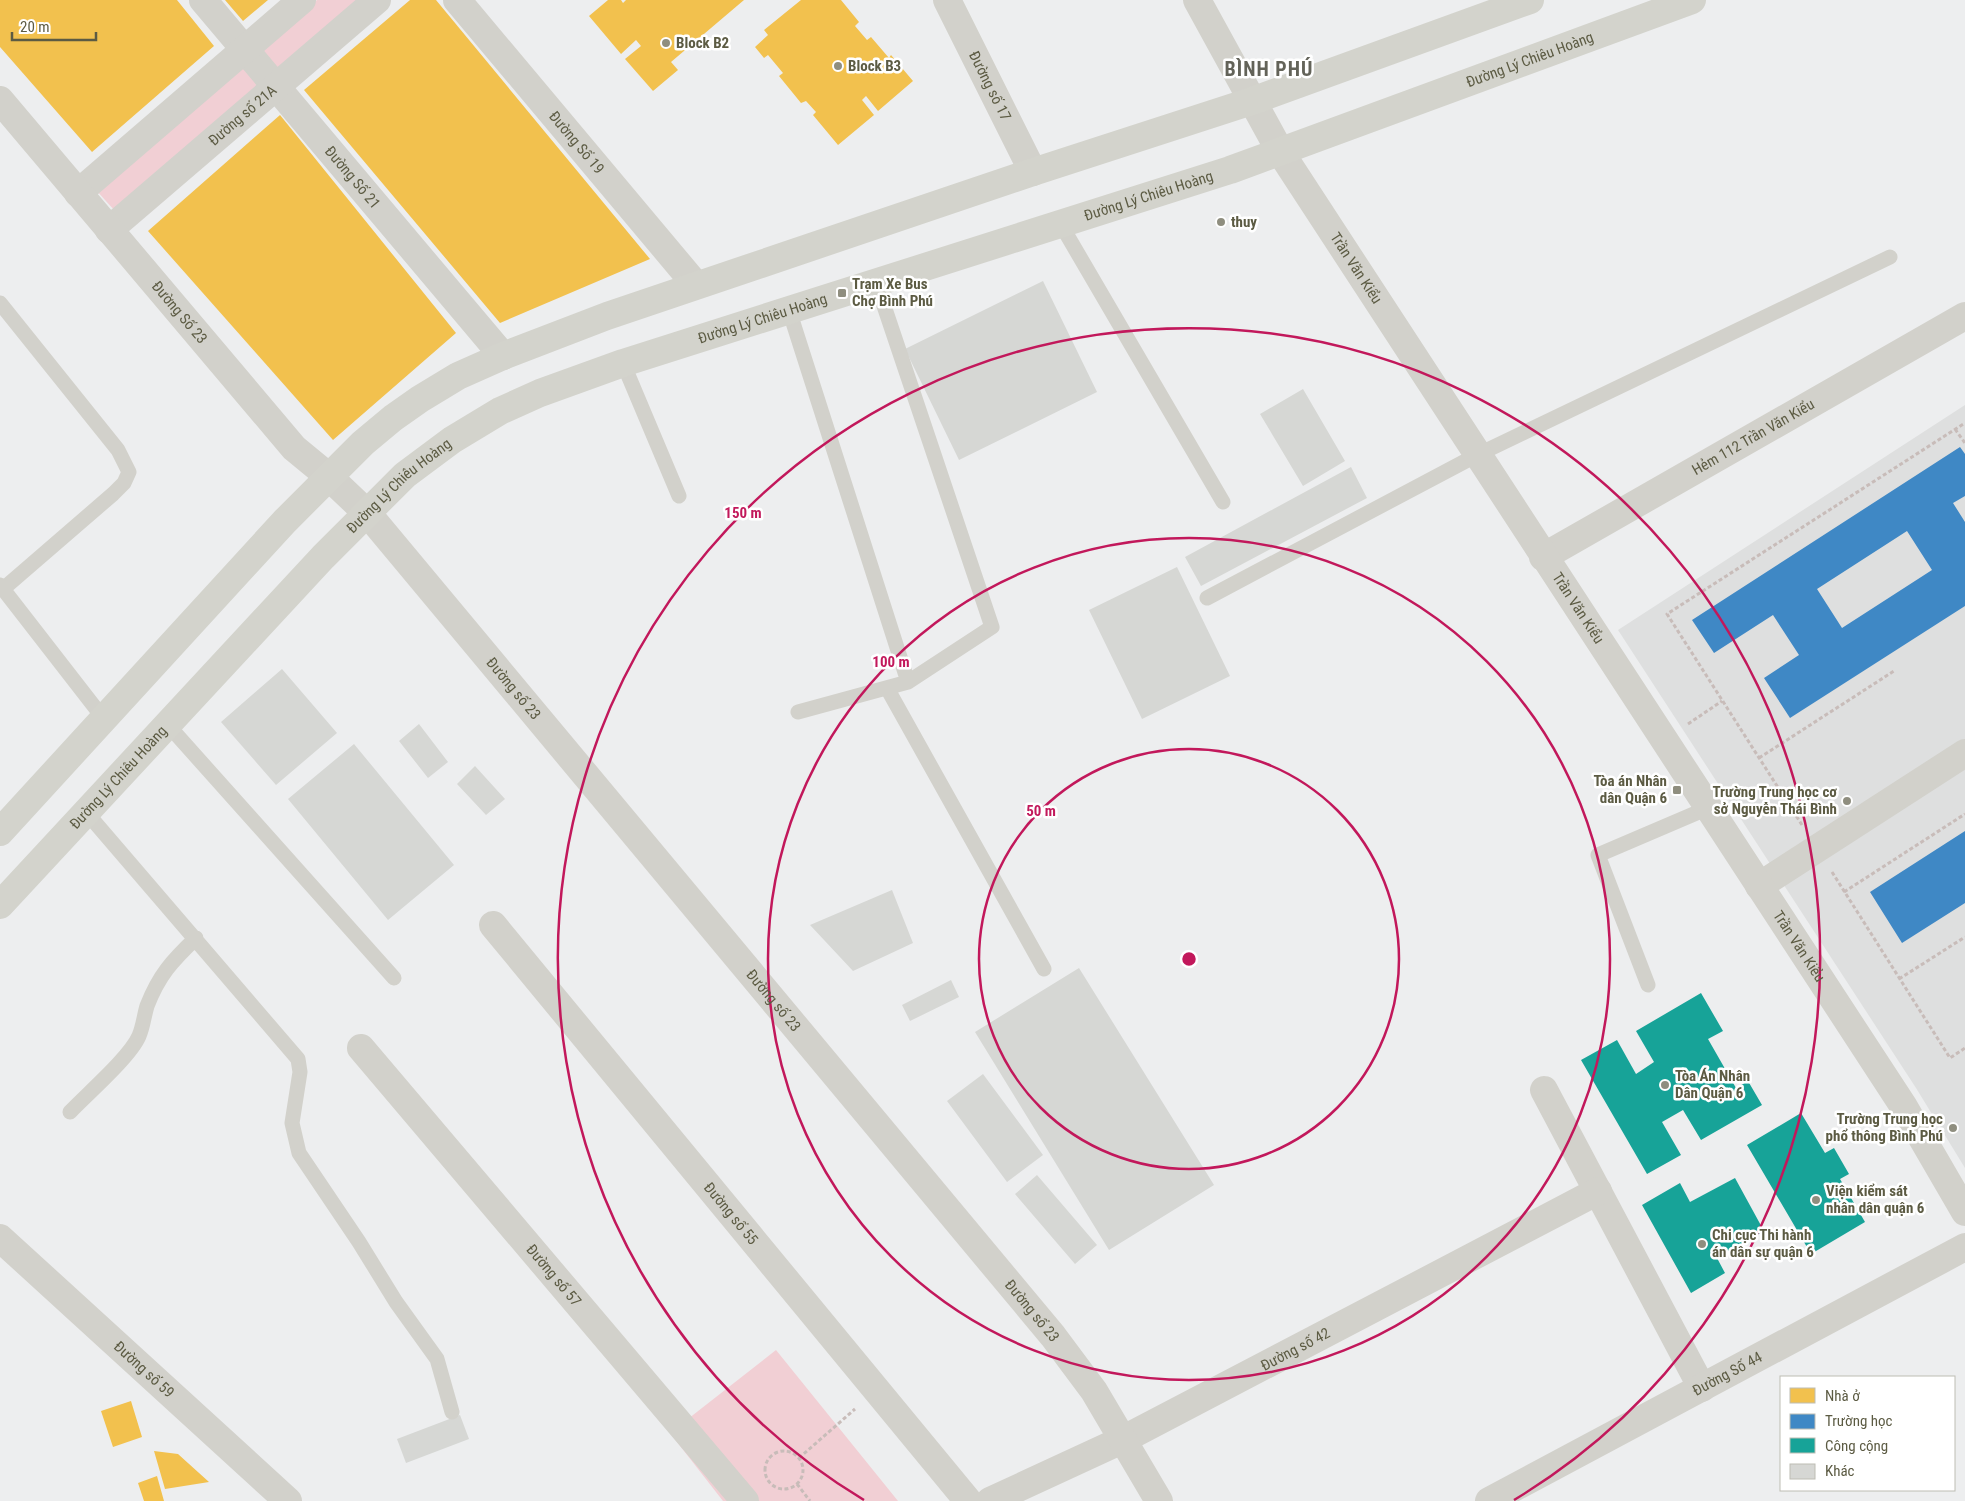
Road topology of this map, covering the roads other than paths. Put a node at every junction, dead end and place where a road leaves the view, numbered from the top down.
1 (204, 0) edge
2 (302, 0) edge
3 (377, 0) edge
4 (457, 0) edge
5 (947, 0) edge
6 (1196, 0) edge
7 (1530, 0) edge
8 (1692, 0) edge
9 (245, 49) junction
10 (277, 86) junction
11 (0, 100) edge
12 (1252, 101) junction
13 (1281, 152) junction
14 (1033, 172) junction
15 (78, 192) junction
16 (1060, 223) junction
17 (109, 230) junction
18 (1890, 257) dead end
19 (876, 282) junction
20 (696, 285) junction
21 (0, 303) edge
22 (789, 310) junction
23 (1965, 316) edge
24 (503, 356) junction
25 (623, 363) junction
26 (1476, 455) junction
27 (328, 476) junction
28 (679, 496) dead end
29 (1223, 502) dead end
30 (368, 514) junction
31 (1543, 557) junction
32 (2, 587) edge
33 (1208, 598) dead end
34 (908, 682) junction
35 (887, 688) junction
36 (798, 712) dead end
37 (104, 719) junction
38 (168, 725) junction
39 (1965, 753) edge
40 (1708, 808) junction
41 (86, 812) junction
42 (0, 832) edge
43 (1759, 886) junction
44 (0, 905) edge
45 (492, 925) dead end
46 (196, 938) junction
47 (1044, 970) dead end
48 (394, 978) dead end
49 (1648, 985) dead end
50 (361, 1048) dead end
51 (1544, 1090) dead end
52 (70, 1112) dead end
53 (1598, 1191) junction
54 (1965, 1212) edge
55 (0, 1238) edge
56 (1965, 1247) edge
57 (1702, 1388) junction
58 (452, 1412) dead end
59 (1122, 1440) junction
60 (288, 1501) edge
61 (745, 1501) edge
62 (968, 1501) edge
63 (990, 1501) edge
64 (1159, 1501) edge
65 (1489, 1501) edge

1 - 9 street, Đường Số 21
2 - 9 street
3 - 10 street, Đường số 21A
4 - 20 street, Đường Số 19
5 - 14 street, Đường số 17
6 - 12 street, Trần Văn Kiểu
7 - 12 main road
8 - 13 main road, Đường Lý Chiêu Hoàng
9 - 10 street, Đường Số 21
9 - 15 street
10 - 17 street, Đường số 21A
10 - 24 street, Đường Số 21
11 - 15 street, Đường Số 23
12 - 13 street, Trần Văn Kiểu
12 - 14 main road
13 - 16 main road, Đường Lý Chiêu Hoàng
13 - 26 street, Trần Văn Kiểu
14 - 20 main road
15 - 17 street, Đường Số 23
16 - 19 main road, Đường Lý Chiêu Hoàng
16 - 29 lane
17 - 27 street, Đường Số 23
18 - 26 lane
19 - 22 main road, Đường Lý Chiêu Hoàng
19 - 34 lane
20 - 24 main road
21 - 32 lane
22 - 25 main road, Đường Lý Chiêu Hoàng
22 - 34 lane
23 - 31 street, Hẻm 112 Trần Văn Kiểu
24 - 27 main road
25 - 28 lane
25 - 30 main road, Đường Lý Chiêu Hoàng
26 - 31 street, Trần Văn Kiểu
26 - 33 lane
27 - 30 street, Đường Số 23
27 - 37 main road
30 - 38 main road, Đường Lý Chiêu Hoàng
30 - 59 street, Đường số 23
31 - 40 street, Trần Văn Kiểu
32 - 37 lane
34 - 35 lane
35 - 36 lane
35 - 47 lane
37 - 42 main road
38 - 41 main road, Đường Lý Chiêu Hoàng
38 - 48 lane
39 - 43 street
40 - 43 street, Trần Văn Kiểu
40 - 49 lane
41 - 44 main road, Đường Lý Chiêu Hoàng
41 - 46 lane
43 - 54 street, Trần Văn Kiểu
45 - 62 street, Đường số 55
46 - 52 lane
46 - 58 lane
50 - 61 street, Đường số 57
51 - 53 street
53 - 57 street
53 - 59 street, Đường số 42
55 - 60 street, Đường số 59
56 - 57 street, Đường Số 44
57 - 65 street, Đường Số 44
59 - 63 street, Đường số 42
59 - 64 street, Đường số 23

